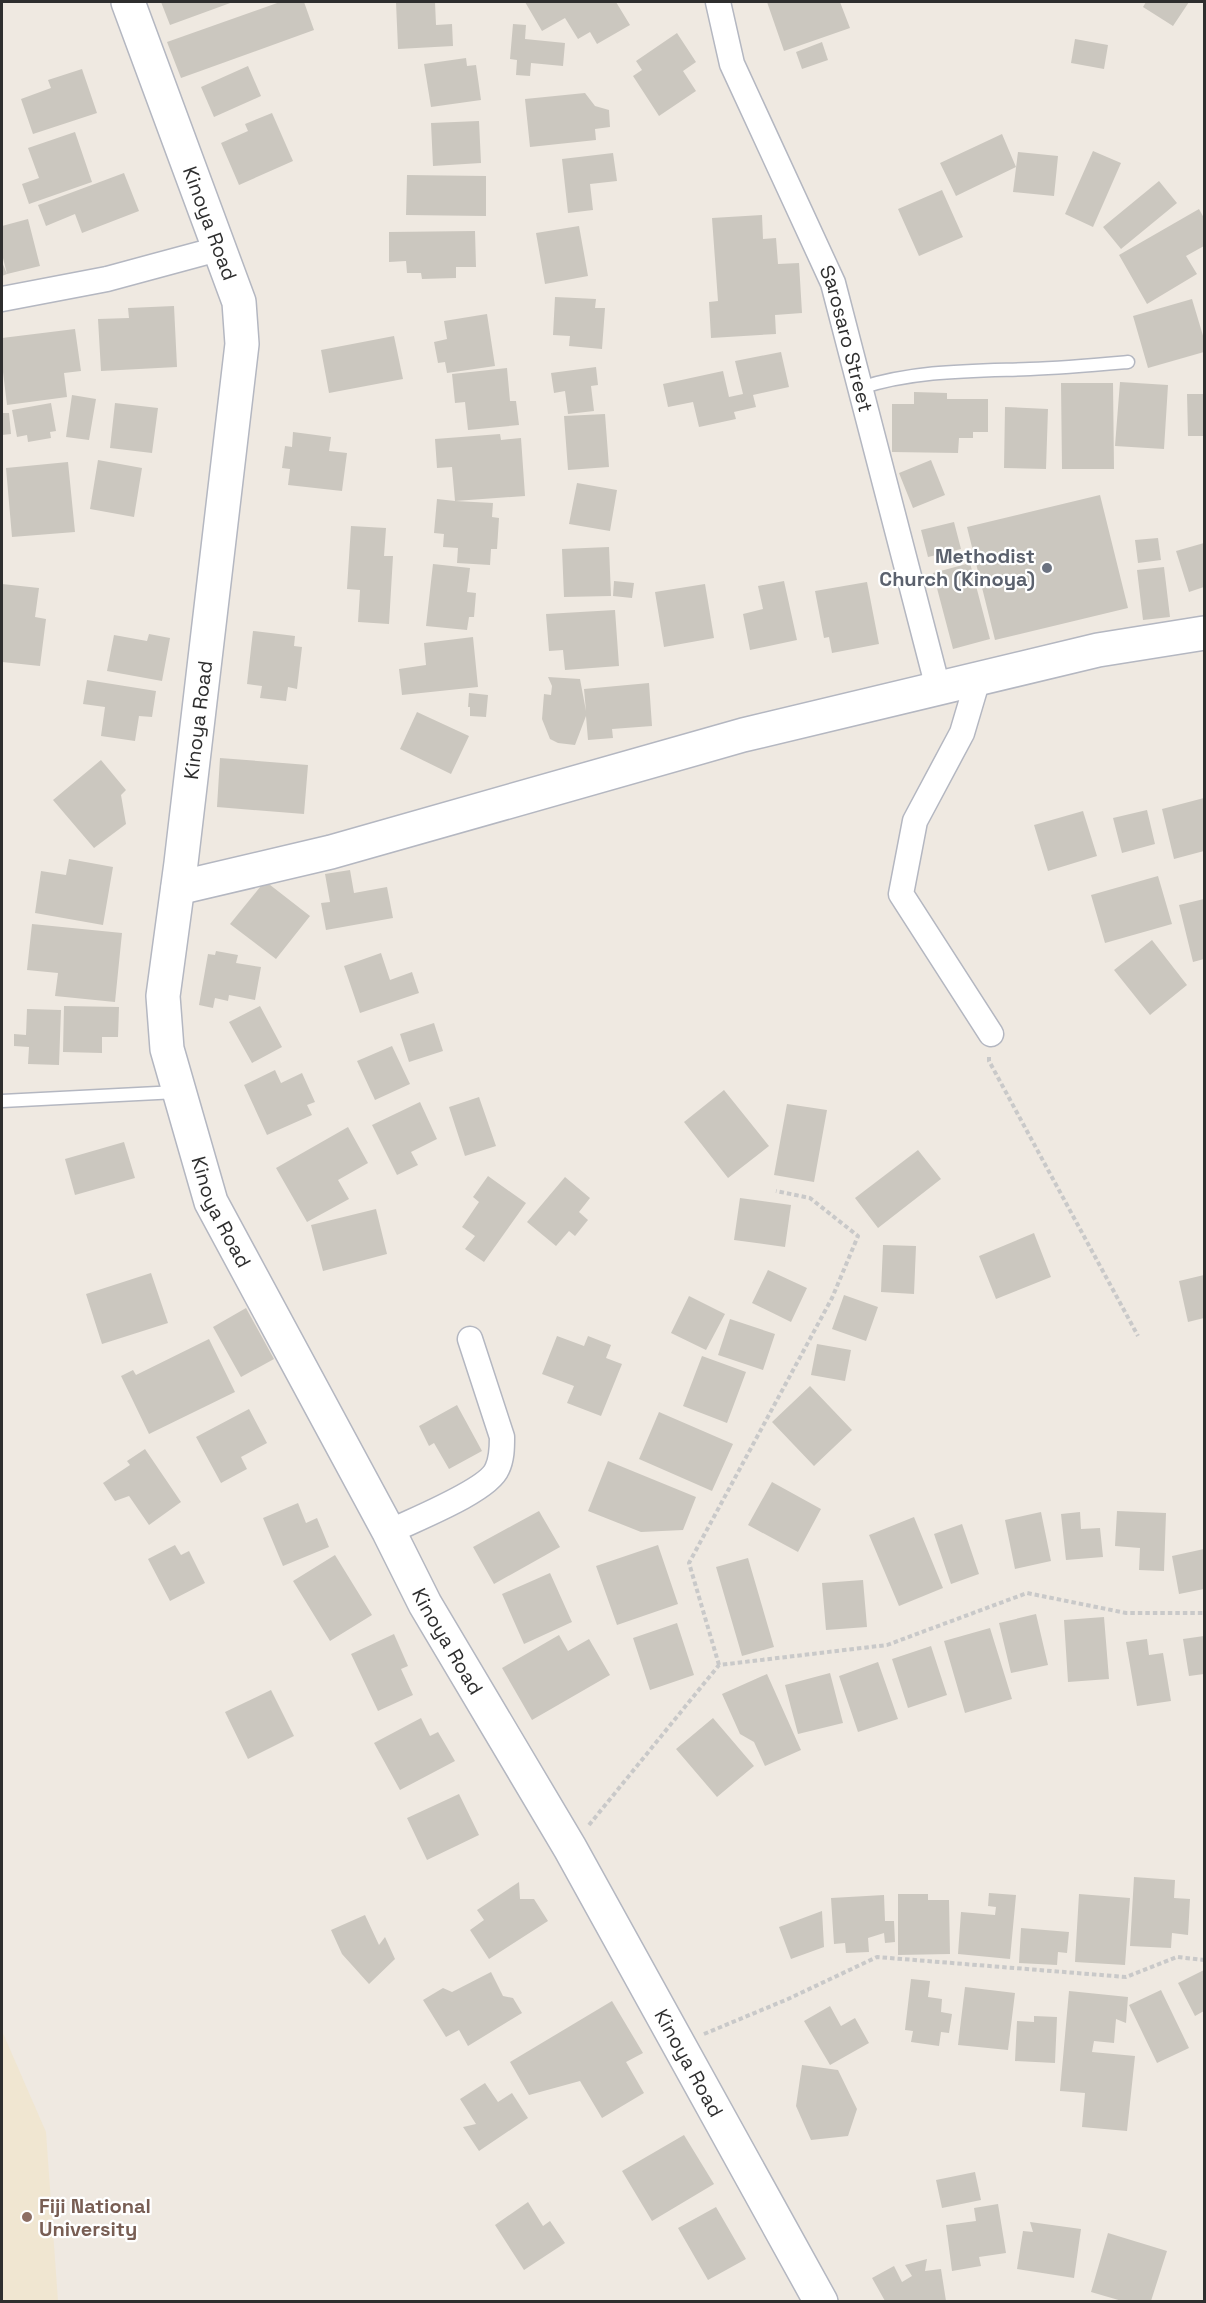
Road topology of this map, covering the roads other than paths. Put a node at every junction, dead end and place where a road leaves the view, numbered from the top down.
1 (128, 2) edge
2 (718, 2) edge
3 (218, 249) junction
4 (2, 299) edge
5 (1128, 362) dead end
6 (860, 388) junction
7 (1204, 633) edge
8 (978, 679) junction
9 (938, 688) junction
10 (178, 888) junction
11 (991, 1034) road end
12 (178, 1091) junction
13 (2, 1101) edge
14 (470, 1339) dead end
15 (389, 1532) junction
16 (821, 2301) edge

1 - 3 main road, Kinoya Road
2 - 6 street, Sarosaro Street
3 - 4 street
3 - 10 main road, Kinoya Road
5 - 6 lane
6 - 9 street, Sarosaro Street
7 - 8 main road
8 - 9 main road
8 - 11 street
9 - 10 main road
10 - 12 main road, Kinoya Road
12 - 13 lane
12 - 15 main road, Kinoya Road
14 - 15 street
15 - 16 main road, Kinoya Road

